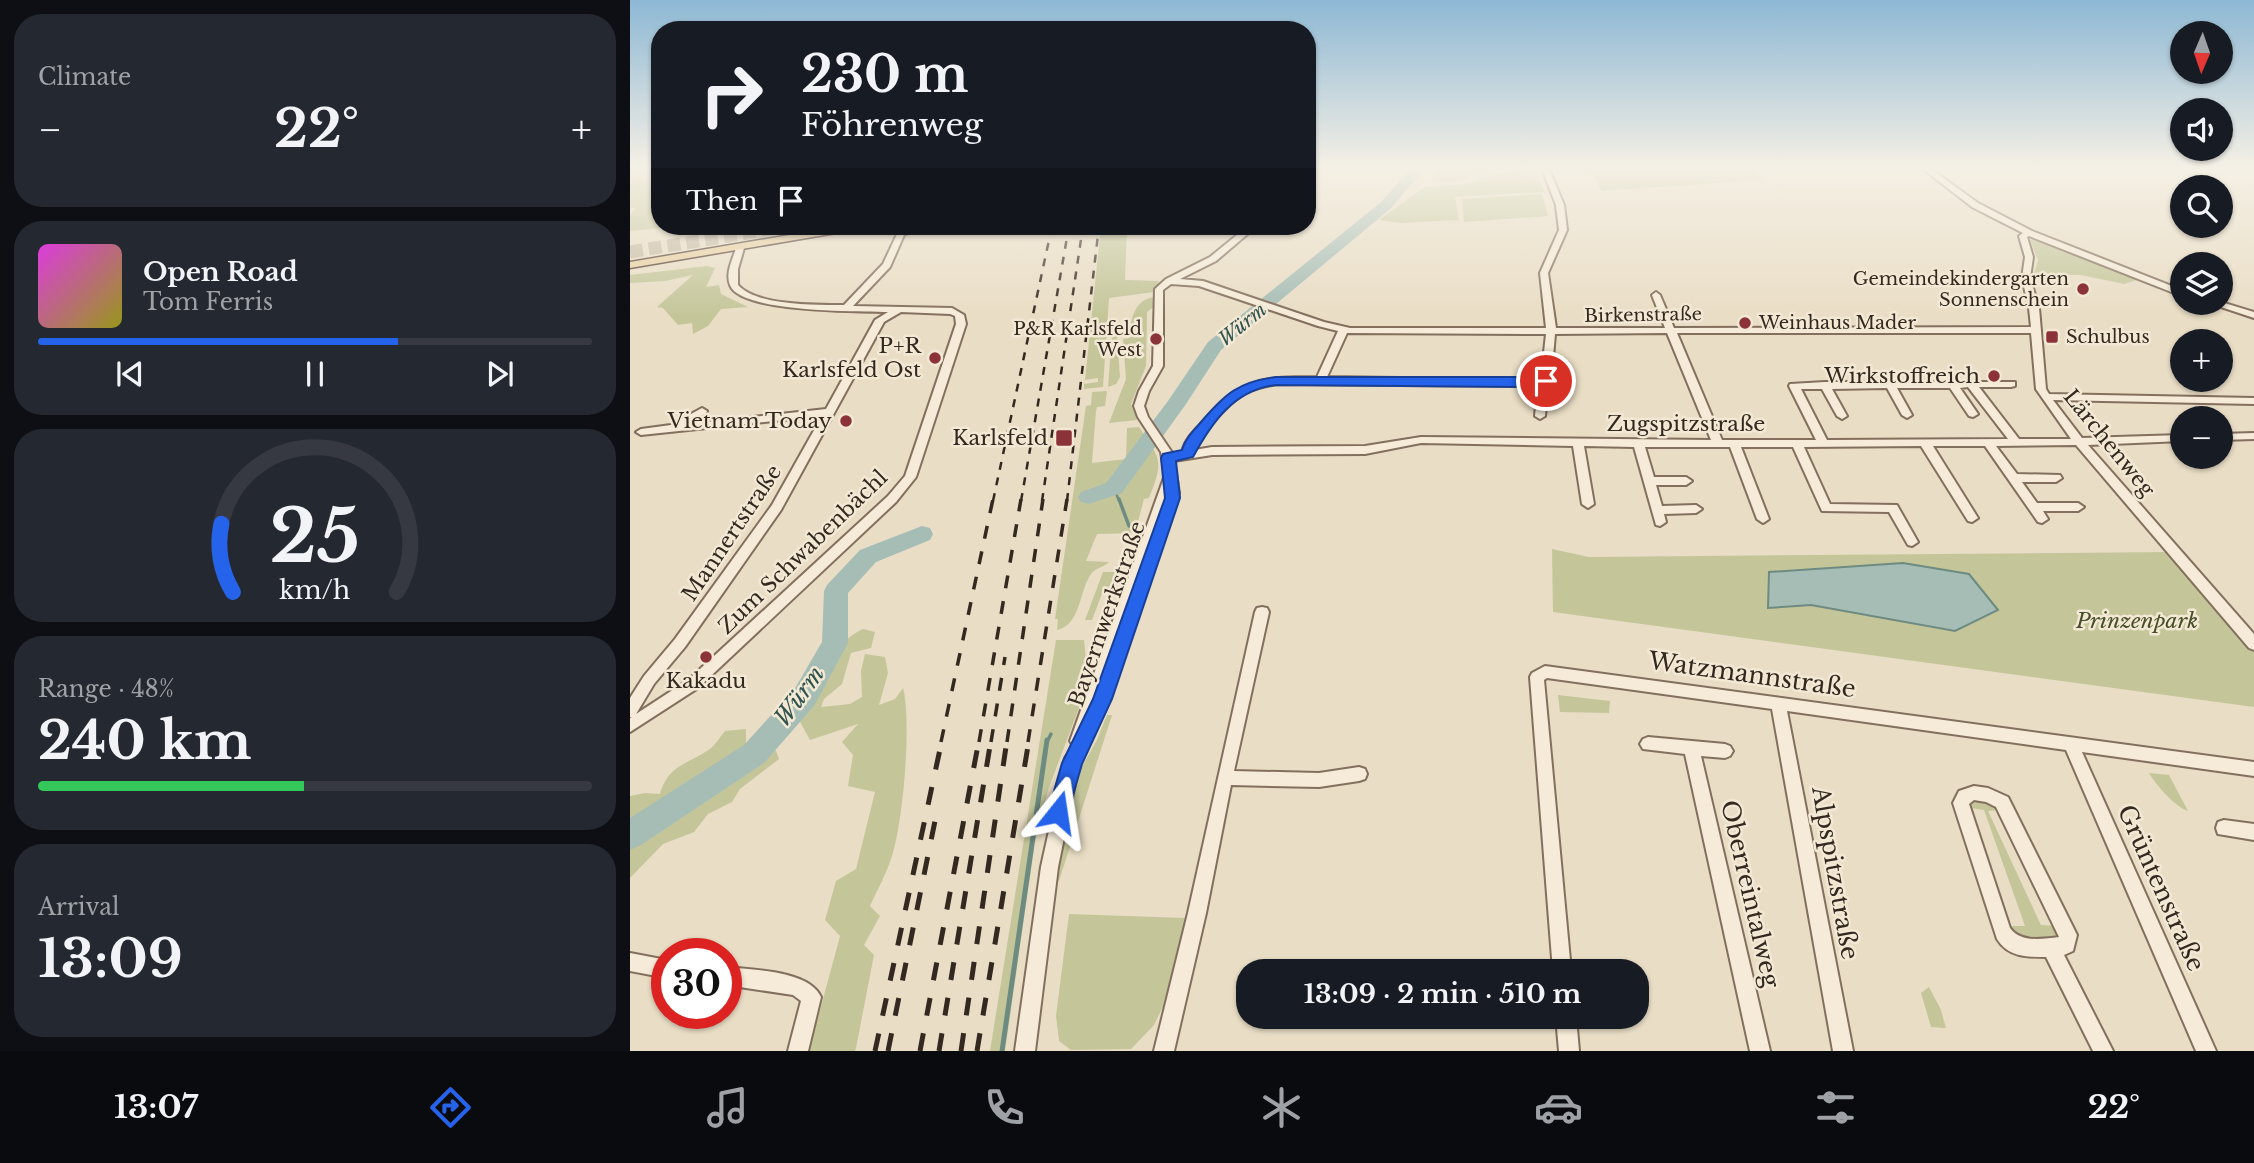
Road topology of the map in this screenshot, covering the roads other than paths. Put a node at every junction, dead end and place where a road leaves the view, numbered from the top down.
1 (1562, 218) edge
2 (2000, 218) edge
3 (2029, 233) junction
4 (811, 235) edge
5 (901, 235) edge
6 (1243, 235) edge
7 (740, 248) junction
8 (630, 264) edge
9 (1201, 266) junction
10 (1168, 281) junction
11 (1200, 283) junction
12 (2170, 289) edge
13 (1656, 295) dead end
14 (847, 307) junction
15 (905, 309) junction
16 (2233, 309) edge
17 (2254, 315) edge
18 (880, 320) junction
19 (1671, 330) junction
20 (2036, 330) junction
21 (1343, 331) junction
22 (1550, 332) junction
23 (1321, 380) junction
24 (1542, 383) junction
25 (1953, 384) junction
26 (1971, 384) junction
27 (2011, 384) dead end
28 (1890, 385) junction
29 (1825, 386) junction
30 (2045, 397) junction
31 (2254, 401) edge
32 (702, 411) dead end
33 (829, 412) junction
34 (1973, 414) dead end
35 (1907, 415) dead end
36 (1540, 416) dead end
37 (1842, 416) dead end
38 (673, 429) junction
39 (641, 432) dead end
40 (2254, 436) edge
41 (2233, 437) edge
42 (2170, 438) edge
43 (1988, 442) junction
44 (2016, 442) junction
45 (2079, 442) junction
46 (1718, 443) junction
47 (1734, 443) junction
48 (1797, 443) junction
49 (1823, 443) junction
50 (1925, 443) junction
51 (1578, 444) junction
52 (1639, 444) junction
53 (1188, 453) junction
54 (1168, 458) junction
55 (2013, 478) junction
56 (2056, 478) dead end
57 (1649, 481) junction
58 (1686, 481) dead end
59 (1588, 505) dead end
60 (2034, 507) junction
61 (2078, 507) dead end
62 (1696, 509) dead end
63 (1972, 518) dead end
64 (1763, 519) dead end
65 (2042, 519) dead end
66 (1912, 542) dead end
67 (1262, 612) dead end
68 (2254, 644) edge
69 (1779, 703) junction
70 (630, 711) edge
71 (630, 726) edge
72 (1648, 744) dead end
73 (2071, 744) junction
74 (1692, 748) junction
75 (1725, 751) dead end
76 (2254, 769) edge
77 (1359, 774) dead end
78 (1225, 778) junction
79 (2224, 828) dead end
80 (2254, 832) edge
81 (2051, 948) junction
82 (1561, 959) edge
83 (630, 962) edge
84 (651, 966) edge
85 (742, 978) edge
86 (1567, 1029) edge
87 (798, 1051) edge
88 (1025, 1051) edge
89 (1164, 1051) edge
90 (1569, 1051) edge
91 (1760, 1051) edge
92 (1843, 1051) edge
93 (2103, 1051) edge
94 (2206, 1051) edge

1 - 22 street
2 - 3 street
3 - 12 street
3 - 20 street, Lärchenweg
4 - 7 main road
5 - 14 street
6 - 9 street
7 - 8 main road
7 - 14 street, Zum Schwabenbächl
9 - 10 street
9 - 11 street
10 - 11 street, Birkenstraße
10 - 54 street, Bayernwerkstraße
11 - 21 street, Birkenstraße
13 - 19 street
14 - 15 street, Zum Schwabenbächl
14 - 18 street, Zum Schwabenbächl
15 - 18 street
15 - 71 street, Zum Schwabenbächl
16 - 17 street
18 - 33 street, Mannertstraße
19 - 20 street, Birkenstraße
19 - 22 street, Birkenstraße
19 - 46 street
20 - 30 street, Lärchenweg
21 - 22 street, Birkenstraße
21 - 23 street
22 - 24 street
23 - 24 street
23 - 53 street
24 - 36 street
25 - 26 street
25 - 28 street
25 - 34 street
26 - 27 street
26 - 44 street
28 - 29 street
28 - 35 street
29 - 37 street
29 - 49 street
30 - 31 street
30 - 45 street, Lärchenweg
32 - 38 street
33 - 38 street
33 - 70 street, Mannertstraße
38 - 39 street
40 - 41 street
42 - 45 street
43 - 44 street, Zugspitzstraße
43 - 50 street, Zugspitzstraße
43 - 55 street
44 - 45 street, Zugspitzstraße
45 - 68 street, Lärchenweg
46 - 47 street, Zugspitzstraße
46 - 52 street, Zugspitzstraße
47 - 48 street, Zugspitzstraße
47 - 64 street
48 - 49 street, Zugspitzstraße
48 - 66 street
49 - 50 street, Zugspitzstraße
50 - 63 street
51 - 52 street, Zugspitzstraße
51 - 53 street, Zugspitzstraße
51 - 59 street
52 - 57 street
53 - 54 street, Zugspitzstraße
54 - 88 street, Bayernwerkstraße
55 - 56 street
55 - 60 street
57 - 58 street
57 - 62 street
60 - 61 street
60 - 65 street
67 - 78 street
69 - 73 street, Watzmannstraße
69 - 82 street, Watzmannstraße
69 - 92 street, Alpspitzstraße
72 - 74 street
73 - 76 street, Watzmannstraße
73 - 94 street, Grüntenstraße
74 - 75 street
74 - 91 street, Oberreintalweg
77 - 78 street
78 - 89 street
79 - 80 street
81 - 81 street
81 - 93 street
83 - 84 street
85 - 87 street
86 - 90 street

